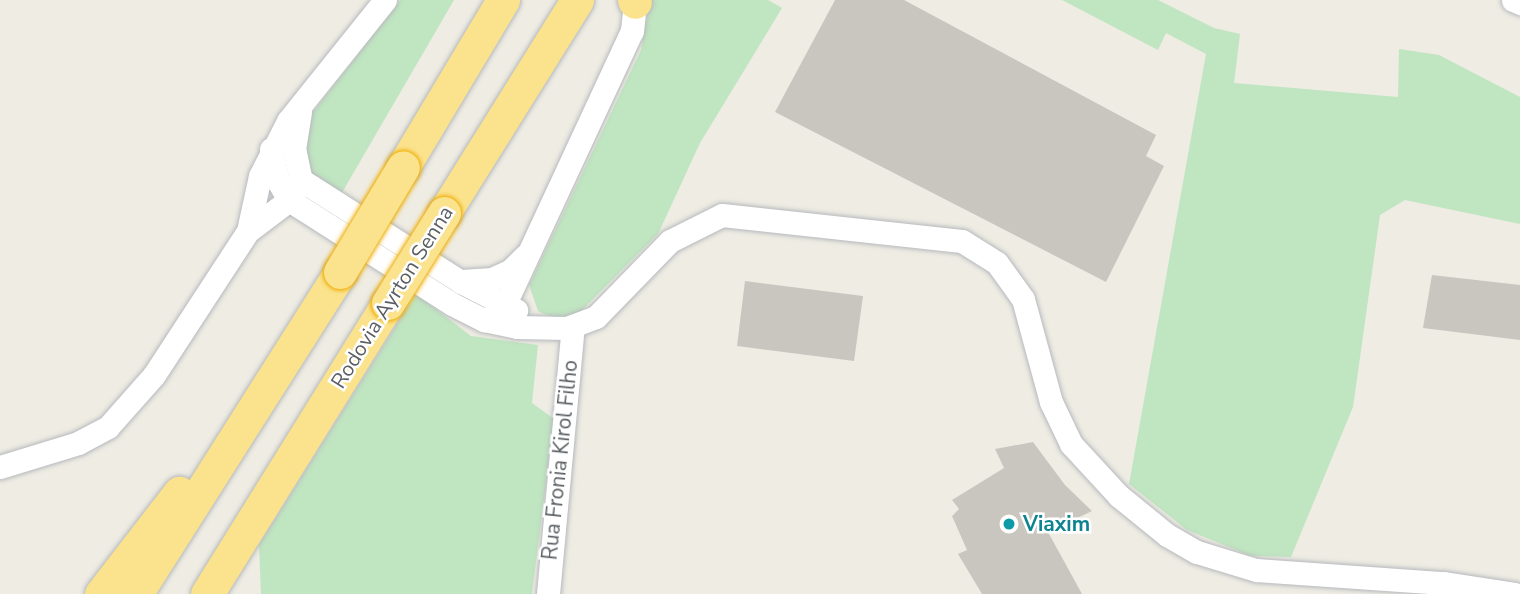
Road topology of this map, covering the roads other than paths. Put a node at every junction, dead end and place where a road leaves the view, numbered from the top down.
1 (385, 0) edge
2 (577, 0) edge
3 (1513, 0) edge
4 (635, 1) edge
5 (1520, 3) edge
6 (498, 5) edge
7 (305, 99) junction
8 (271, 149) junction
9 (301, 180) junction
10 (289, 200) junction
11 (248, 231) junction
12 (527, 254) junction
13 (461, 282) junction
14 (505, 303) junction
15 (484, 320) junction
16 (543, 325) junction
17 (573, 326) junction
18 (245, 422) junction
19 (0, 467) edge
20 (101, 594) edge
21 (136, 594) edge
22 (208, 594) edge
23 (548, 594) edge
24 (1514, 594) edge

1 - 7 street
2 - 22 highway, Rodovia Ayrton Senna, bridge
3 - 5 street
4 - 12 street
6 - 18 highway, bridge
7 - 8 street
7 - 9 street
8 - 10 street
8 - 11 street
9 - 10 street
9 - 13 street
10 - 11 street
10 - 15 street
11 - 19 street
12 - 13 street
12 - 14 street
13 - 14 street
14 - 15 street
14 - 16 street
15 - 16 street
16 - 17 street
17 - 23 street, Rua Fronia Kirol Filho
17 - 24 street
18 - 20 highway
18 - 21 highway

